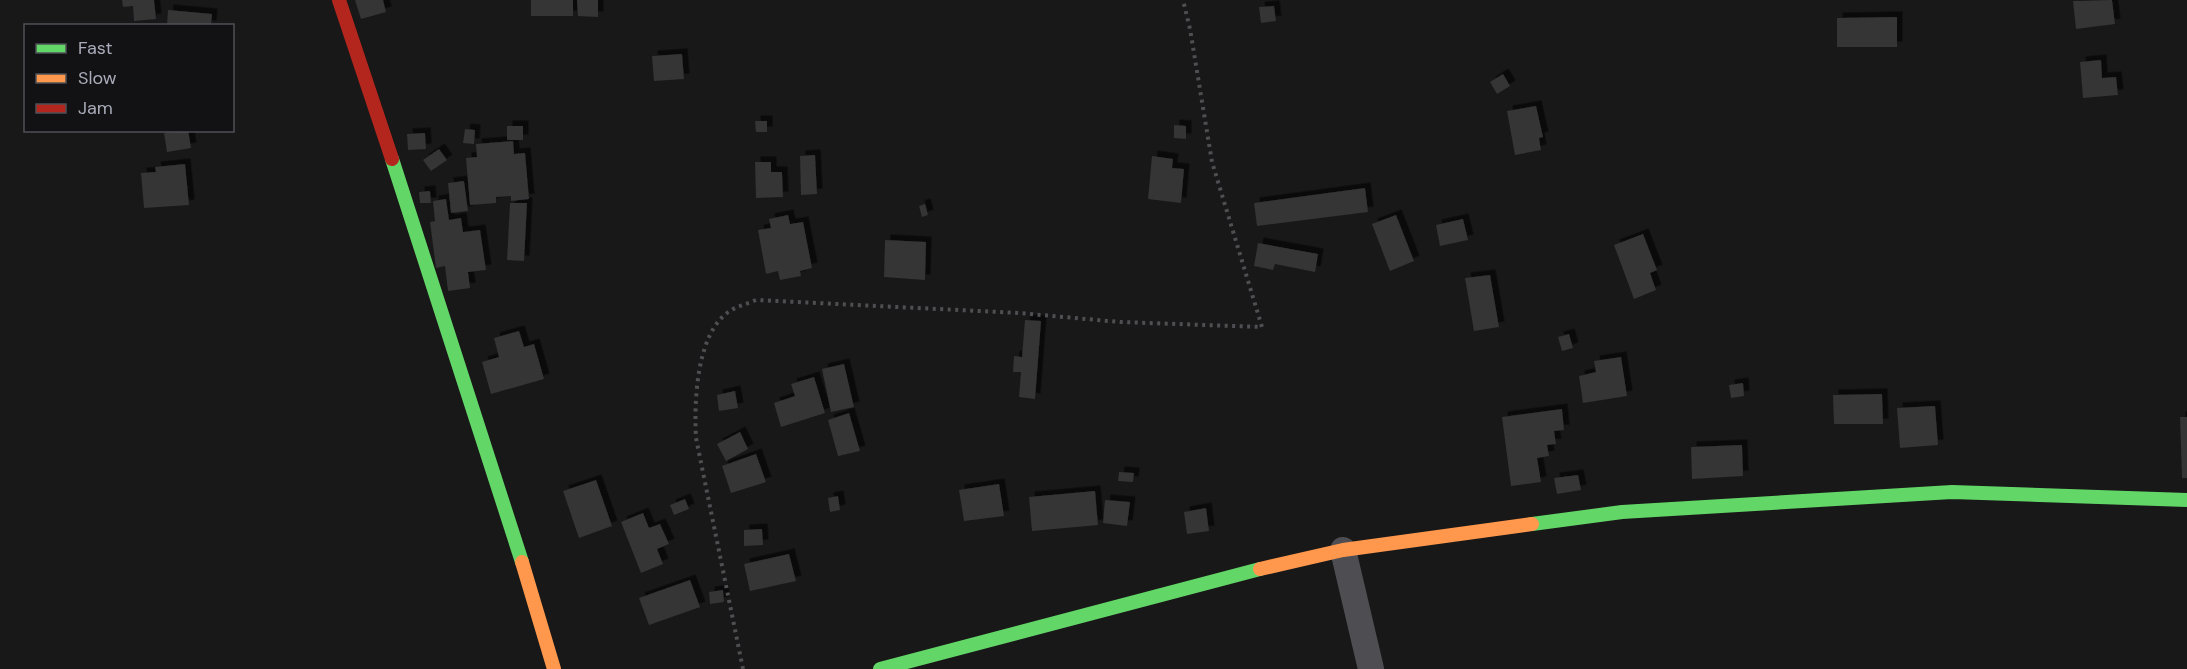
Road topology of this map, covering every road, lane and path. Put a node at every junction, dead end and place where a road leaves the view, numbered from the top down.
1 (339, 0) edge
2 (1183, 0) edge
3 (2187, 500) edge
4 (1343, 550) junction
5 (554, 669) edge
6 (744, 669) edge
7 (880, 669) edge
8 (1371, 669) edge

1 - 5 street
2 - 6 path
3 - 4 street
4 - 7 street
4 - 8 street

